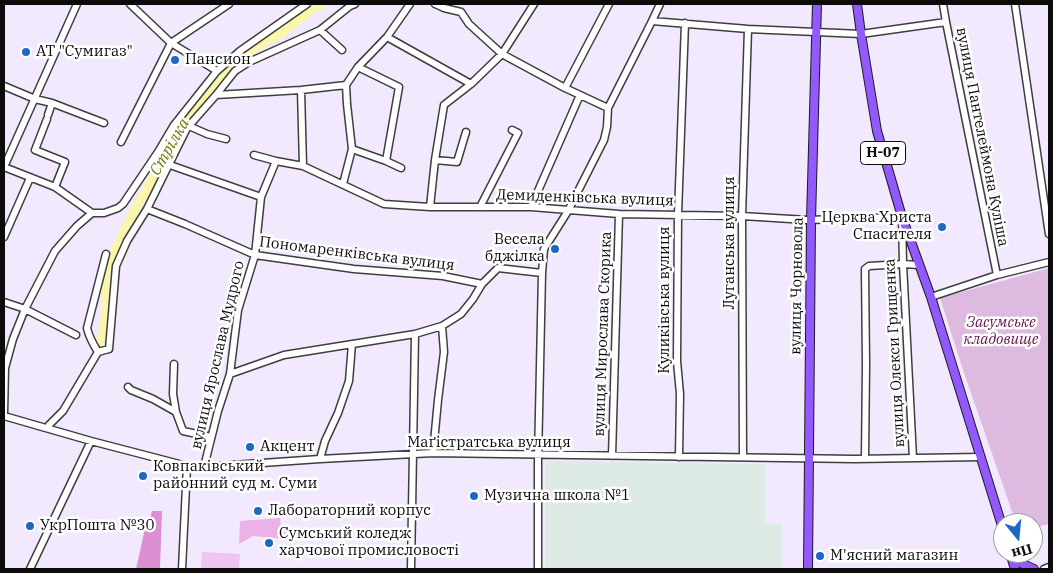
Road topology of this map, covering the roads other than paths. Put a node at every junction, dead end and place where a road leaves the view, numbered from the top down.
1 (77, 4) edge
2 (130, 4) edge
3 (229, 4) edge
4 (307, 4) edge
5 (355, 4) edge
6 (410, 4) edge
7 (435, 4) edge
8 (534, 4) edge
9 (609, 4) edge
10 (660, 4) edge
11 (816, 4) edge
12 (858, 4) edge
13 (944, 4) edge
14 (1015, 4) edge
15 (652, 21) junction
16 (946, 22) junction
17 (685, 24) junction
18 (748, 29) junction
19 (320, 30) junction
20 (815, 33) junction
21 (861, 34) junction
22 (387, 37) junction
23 (171, 43) junction
24 (342, 50) dead end
25 (502, 54) junction
26 (358, 68) junction
27 (218, 72) junction
28 (471, 84) junction
29 (346, 85) junction
30 (4, 86) edge
31 (565, 88) junction
32 (301, 90) junction
33 (216, 94) junction
34 (580, 95) junction
35 (35, 99) junction
36 (52, 103) junction
37 (608, 108) junction
38 (104, 123) dead end
39 (189, 126) junction
40 (512, 130) dead end
41 (466, 132) dead end
42 (226, 139) dead end
43 (121, 142) dead end
44 (352, 149) junction
45 (254, 155) dead end
46 (435, 160) junction
47 (276, 161) junction
48 (386, 161) junction
49 (170, 165) junction
50 (303, 166) junction
51 (4, 167) edge
52 (401, 168) dead end
53 (30, 178) junction
54 (343, 184) junction
55 (55, 187) junction
56 (261, 197) junction
57 (430, 207) junction
58 (480, 207) junction
59 (531, 208) junction
60 (147, 209) junction
61 (568, 211) junction
62 (92, 213) junction
63 (619, 214) junction
64 (678, 214) junction
65 (742, 216) junction
66 (902, 217) junction
67 (812, 220) junction
68 (1049, 234) edge
69 (4, 237) edge
70 (106, 254) dead end
71 (255, 255) junction
72 (1049, 262) edge
73 (903, 264) junction
74 (919, 265) junction
75 (542, 274) junction
76 (997, 275) junction
77 (482, 284) junction
78 (931, 297) junction
79 (4, 302) edge
80 (25, 309) junction
81 (442, 326) junction
82 (415, 334) junction
83 (76, 335) dead end
84 (352, 344) junction
85 (98, 352) junction
86 (174, 364) dead end
87 (230, 374) junction
88 (128, 387) dead end
89 (176, 412) junction
90 (4, 415) edge
91 (48, 428) junction
92 (212, 437) junction
93 (91, 441) junction
94 (433, 453) junction
95 (413, 454) junction
96 (538, 455) junction
97 (612, 456) junction
98 (679, 457) junction
99 (743, 457) junction
100 (981, 457) junction
101 (809, 458) junction
102 (913, 458) junction
103 (320, 459) junction
104 (865, 459) junction
105 (187, 466) junction
106 (204, 467) junction
107 (998, 513) edge
108 (1049, 567) edge
109 (30, 569) edge
110 (182, 569) edge
111 (411, 569) edge
112 (538, 569) edge
113 (808, 569) edge
114 (1044, 569) edge

1 - 35 street
2 - 23 street
3 - 23 street
4 - 27 street
5 - 19 street
6 - 22 street
7 - 25 street
8 - 25 street
9 - 31 street
10 - 15 street
11 - 20 main road, вулиця Чорновола
12 - 21 main road, Н-07
13 - 16 street, вулиця Пантелеймона Куліша
14 - 68 street
15 - 17 street
15 - 37 street
16 - 21 street
16 - 76 street, вулиця Пантелеймона Куліша
17 - 18 street
17 - 64 street, Куликівська вулиця
18 - 20 street
18 - 65 street, Луганська вулиця
19 - 24 street
19 - 33 street
20 - 21 street
20 - 67 main road, вулиця Чорновола
21 - 66 main road, Н-07
22 - 26 street
22 - 28 street
23 - 27 street
23 - 43 street
25 - 28 street
25 - 31 street
26 - 29 street
26 - 48 street
27 - 62 street
28 - 46 street
29 - 32 street
29 - 44 street
30 - 35 street
31 - 34 street
32 - 33 street
32 - 50 street
33 - 39 street
34 - 37 street
34 - 59 street
35 - 36 street
35 - 51 street
36 - 38 street
36 - 55 street
37 - 61 street
39 - 42 street
39 - 49 street
40 - 58 street
41 - 46 street
44 - 48 street
44 - 54 street
45 - 47 street, Демиденківська вулиця
46 - 57 street
47 - 50 street, Демиденківська вулиця
47 - 56 street, вулиця Ярослава Мудрого
48 - 52 street
49 - 56 street
49 - 60 street
50 - 54 street, Демиденківська вулиця
51 - 53 street
53 - 55 street
53 - 69 street
54 - 57 street, Демиденківська вулиця
55 - 62 street
56 - 71 street, вулиця Ярослава Мудрого
57 - 58 street, Демиденківська вулиця
58 - 59 street, Демиденківська вулиця
59 - 61 street, Демиденківська вулиця
60 - 71 street, Пономаренківська вулиця
60 - 85 street
61 - 63 street, Демиденківська вулиця
61 - 75 street
62 - 80 street
63 - 64 street, Демиденківська вулиця
63 - 97 street, вулиця Мирослава Скорика
64 - 65 street, Демиденківська вулиця
64 - 98 street, Куликівська вулиця
65 - 67 street, Демиденківська вулиця
65 - 99 street, Луганська вулиця
66 - 67 street, Демиденківська вулиця
66 - 73 street, вулиця Олекси Грищенка
66 - 74 main road, Н-07
67 - 101 main road, вулиця Чорновола
70 - 85 street
71 - 77 street, Пономаренківська вулиця
71 - 87 street, вулиця Ярослава Мудрого
72 - 76 street
73 - 74 street
73 - 102 street, вулиця Олекси Грищенка
73 - 104 street
74 - 78 main road, Н-07
75 - 77 street
75 - 96 street
76 - 78 street
77 - 81 street
78 - 100 main road, Н-07
79 - 80 street
80 - 83 street
80 - 90 street
81 - 82 street
81 - 94 street
82 - 84 street
82 - 95 street
84 - 87 street
84 - 103 street
85 - 91 street
86 - 89 street
87 - 92 street, вулиця Ярослава Мудрого
88 - 89 street
89 - 92 street
90 - 91 street, Маґістратська вулиця
91 - 93 street, Маґістратська вулиця
92 - 106 street, вулиця Ярослава Мудрого
93 - 105 street, Маґістратська вулиця
93 - 109 street
94 - 95 street, Маґістратська вулиця
94 - 96 street, Маґістратська вулиця
95 - 103 street, Маґістратська вулиця
95 - 111 street
96 - 97 street, Маґістратська вулиця
96 - 112 street
97 - 98 street, Маґістратська вулиця
98 - 99 street, Маґістратська вулиця
99 - 101 street, Маґістратська вулиця
100 - 102 street, Маґістратська вулиця
100 - 107 main road, Н-07
101 - 104 street, Маґістратська вулиця
101 - 113 main road, вулиця Чорновола
102 - 104 street, Маґістратська вулиця
103 - 106 street, Маґістратська вулиця
105 - 106 street, Маґістратська вулиця
105 - 110 street, вулиця Ярослава Мудрого
108 - 114 street

